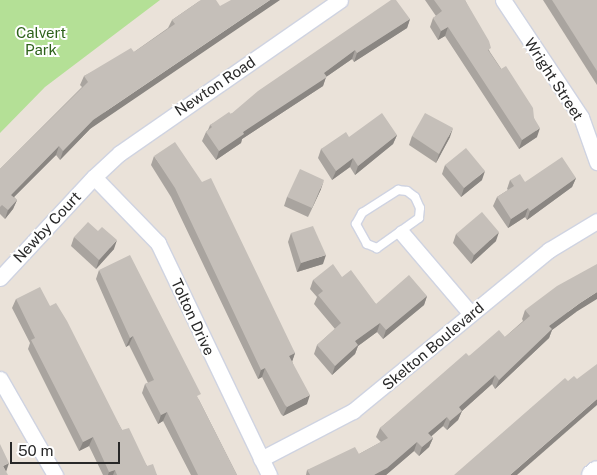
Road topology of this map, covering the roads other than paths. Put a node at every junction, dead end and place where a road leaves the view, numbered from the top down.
1 (340, 0) edge
2 (503, 0) edge
3 (597, 162) edge
4 (94, 177) junction
5 (597, 222) edge
6 (402, 233) junction
7 (0, 278) edge
8 (471, 314) junction
9 (0, 380) edge
10 (261, 459) junction
11 (597, 471) edge
12 (55, 475) edge
13 (269, 475) edge
14 (592, 475) edge

1 - 4 street, Newton Road
2 - 3 street, Wright Street
4 - 7 street, Newby Court
4 - 10 street, Tolton Drive
5 - 8 street, Skelton Boulevard
6 - 6 lane
6 - 8 street
8 - 10 street, Skelton Boulevard
9 - 12 street
10 - 13 street, Tolton Drive
11 - 14 street

